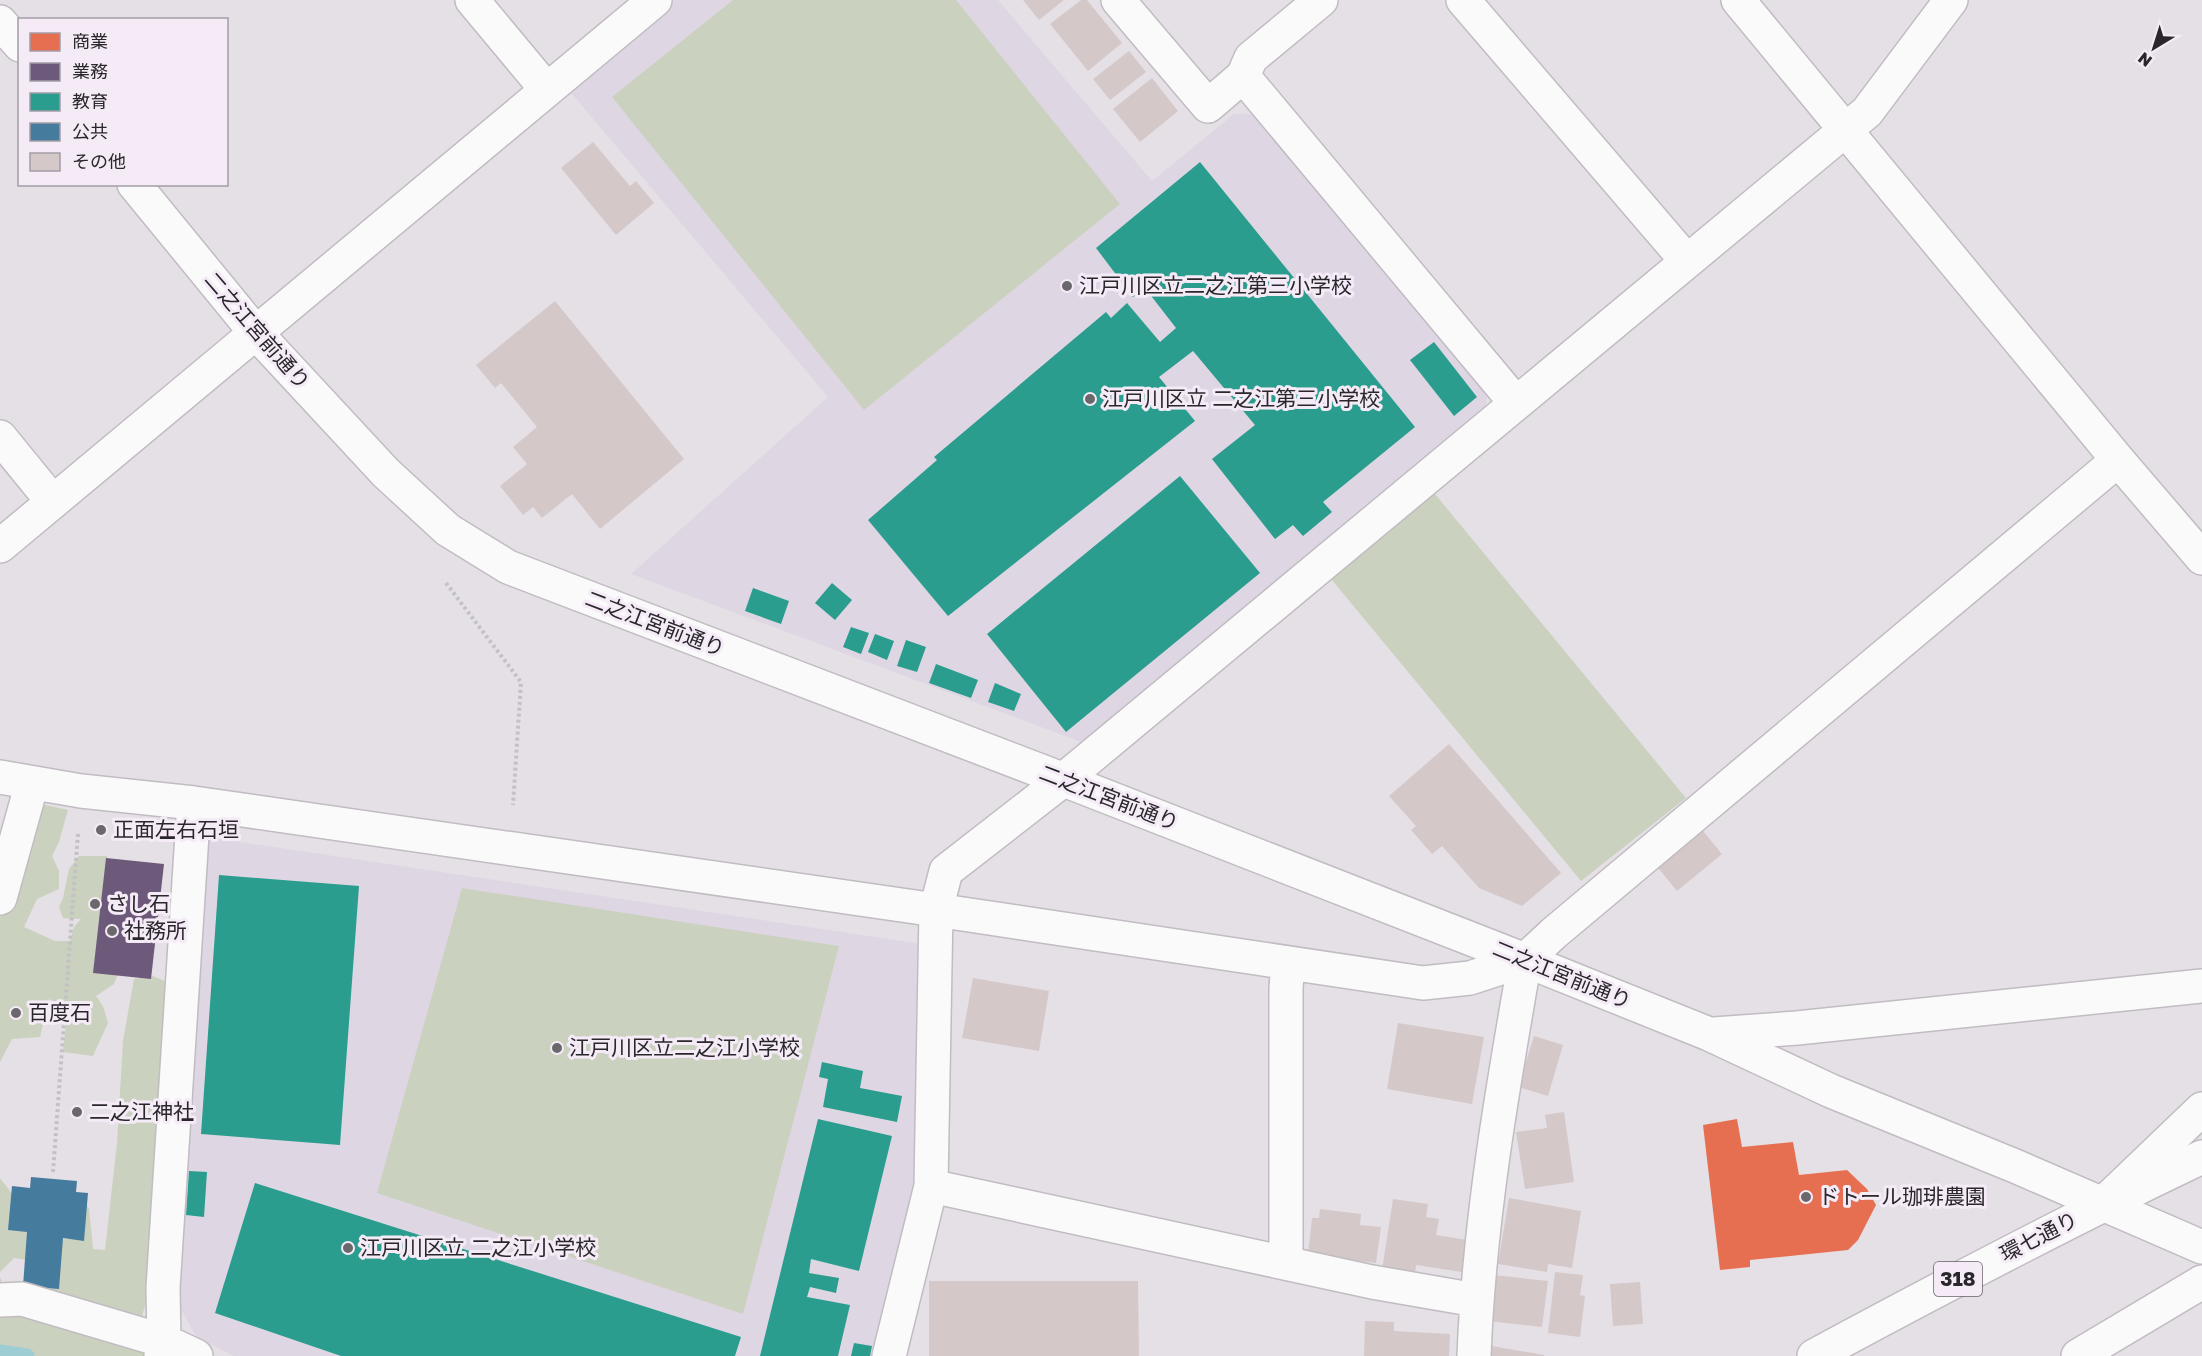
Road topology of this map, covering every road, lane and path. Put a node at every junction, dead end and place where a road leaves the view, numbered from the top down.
1 (472, 0) edge
2 (655, 0) edge
3 (1118, 0) edge
4 (1321, 0) edge
5 (1463, 0) edge
6 (1738, 0) edge
7 (1951, 0) edge
8 (0, 22) edge
9 (18, 43) edge
10 (1243, 76) junction
11 (547, 90) junction
12 (1843, 129) junction
13 (136, 186) edge
14 (1686, 260) junction
15 (256, 333) junction
16 (1515, 402) junction
17 (0, 437) edge
18 (2118, 460) junction
19 (53, 502) junction
20 (448, 530) junction
21 (0, 546) edge
22 (2202, 558) edge
23 (0, 777) edge
24 (1063, 780) junction
25 (32, 783) junction
26 (81, 791) junction
27 (194, 803) junction
28 (513, 809) dead end
29 (0, 898) edge
30 (936, 910) junction
31 (1525, 960) junction
32 (1288, 963) junction
33 (2202, 986) edge
34 (1709, 1034) junction
35 (2202, 1109) edge
36 (2202, 1157) edge
37 (53, 1172) dead end
38 (931, 1186) junction
39 (2103, 1204) junction
40 (2202, 1247) edge
41 (1286, 1263) junction
42 (2202, 1282) edge
43 (0, 1300) edge
44 (1476, 1300) junction
45 (162, 1350) edge
46 (196, 1356) edge
47 (889, 1356) edge
48 (1474, 1356) edge
49 (1814, 1356) edge
50 (2078, 1356) edge

1 - 11 street
2 - 11 street
3 - 10 street
4 - 10 street
5 - 14 street
6 - 12 street
7 - 12 street
8 - 9 street
10 - 16 street
11 - 15 street
12 - 14 street
12 - 18 street
13 - 15 street, 二之江宮前通り
14 - 16 street
15 - 19 street
15 - 20 street, 二之江宮前通り
16 - 24 street
17 - 19 street
18 - 22 street
18 - 31 street
19 - 21 street
20 - 24 street, 二之江宮前通り
20 - 28 path
23 - 25 street
24 - 30 street
24 - 31 street, 二之江宮前通り
25 - 26 street
25 - 29 street
26 - 27 street
26 - 37 path
27 - 30 street
27 - 45 street
30 - 32 street
30 - 38 street
31 - 32 street
31 - 34 street, 二之江宮前通り
31 - 44 street
32 - 41 street
33 - 34 street
34 - 39 street, 二之江宮前通り
35 - 39 street
36 - 39 street, 環七通り / 318
38 - 41 street
38 - 47 street
39 - 40 street, 二之江宮前通り
39 - 49 street, 環七通り / 318
41 - 44 street
42 - 50 street
43 - 45 street
44 - 48 street
45 - 46 street

